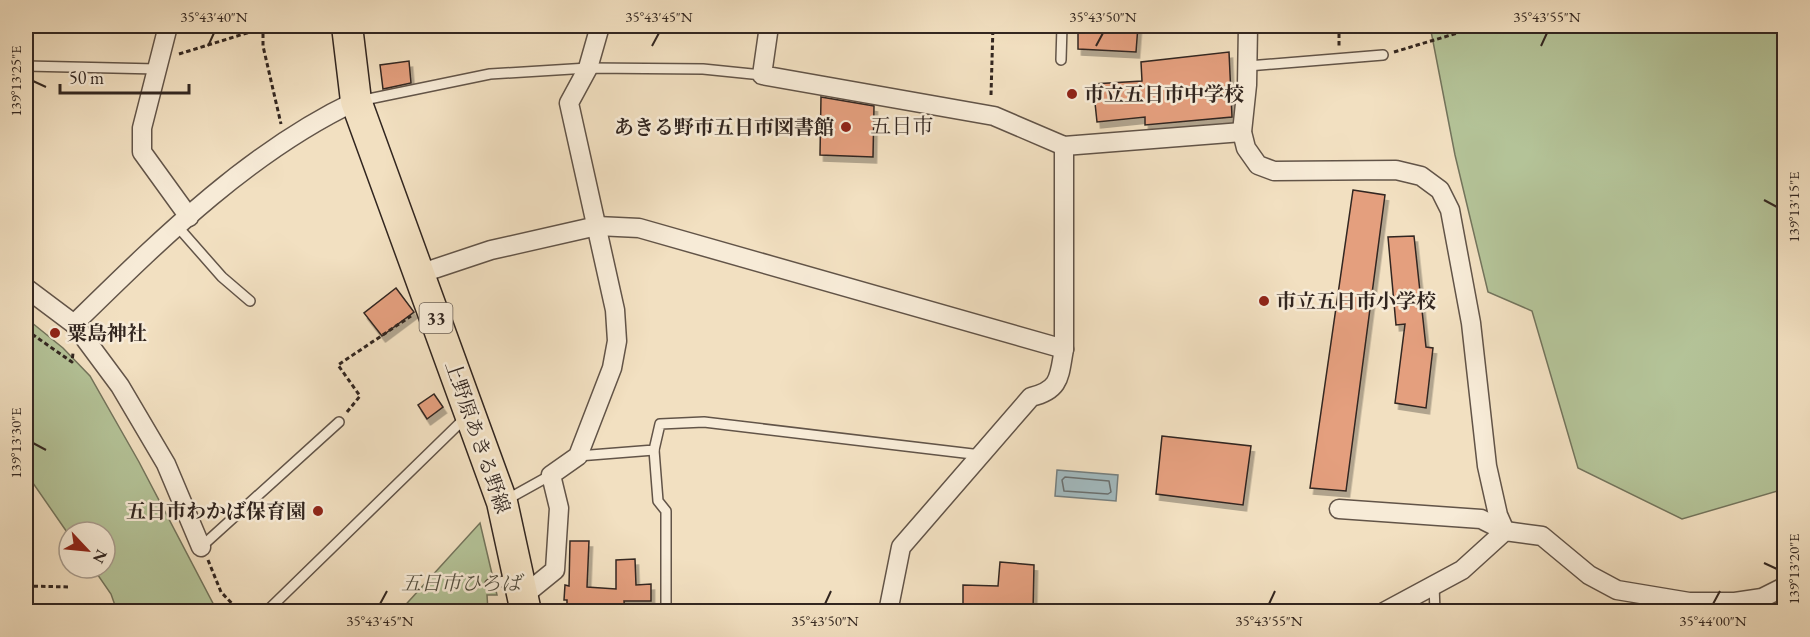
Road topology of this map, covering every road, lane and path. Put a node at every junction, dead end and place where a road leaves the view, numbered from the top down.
1 (168, 26) edge
2 (347, 26) edge
3 (600, 26) edge
4 (769, 26) edge
5 (993, 26) edge
6 (1062, 26) edge
7 (1248, 26) edge
8 (1339, 26) edge
9 (1481, 26) edge
10 (263, 27) edge
11 (1383, 55) joint
12 (1339, 58) junction
13 (1061, 60) dead end
14 (159, 65) junction
15 (26, 66) edge
16 (1248, 66) junction
17 (588, 68) junction
18 (762, 75) junction
19 (991, 95) dead end
20 (356, 101) junction
21 (1242, 132) junction
22 (284, 140) junction
23 (1064, 146) junction
24 (183, 222) junction
25 (597, 226) junction
26 (419, 274) junction
27 (26, 288) edge
28 (250, 301) dead end
29 (430, 303) junction
30 (74, 324) junction
31 (26, 330) edge
32 (1064, 349) junction
33 (471, 412) junction
34 (339, 422) joint
35 (654, 450) junction
36 (981, 455) junction
37 (578, 456) junction
38 (551, 474) junction
39 (502, 502) junction
40 (1339, 509) dead end
41 (1505, 531) junction
42 (201, 547) junction
43 (490, 584) dead end
44 (1434, 585) junction
45 (26, 586) edge
46 (1785, 586) edge
47 (70, 587) dead end
48 (523, 595) edge
49 (1737, 607) edge
50 (240, 612) edge
51 (266, 612) edge
52 (666, 612) edge
53 (888, 612) edge
54 (1384, 612) edge
55 (1435, 612) edge

1 - 14 street
2 - 20 main road, 上野原あきる野線 / 33
3 - 17 street
4 - 18 street
5 - 19 path
6 - 13 lane
7 - 16 street
8 - 12 path
9 - 11 path
10 - 14 path
10 - 22 path
11 - 12 lane
12 - 16 lane
14 - 15 lane
14 - 24 street
16 - 21 street
17 - 18 lane
17 - 20 lane
17 - 25 street
18 - 23 street
20 - 22 street
20 - 26 main road, 上野原あきる野線 / 33
21 - 23 street
21 - 41 street
22 - 24 street
23 - 32 street
24 - 28 lane
24 - 30 street
25 - 26 street
25 - 32 street
25 - 37 street
26 - 29 main road, 上野原あきる野線 / 33
27 - 30 street
29 - 33 main road, 上野原あきる野線 / 33
29 - 34 path
30 - 31 path
30 - 42 street
32 - 36 street
33 - 39 main road, 上野原あきる野線 / 33
33 - 51 lane
34 - 42 lane
35 - 36 lane
35 - 37 lane
35 - 52 lane
36 - 53 street
37 - 38 street
38 - 39 lane
38 - 48 street
39 - 48 main road, 上野原あきる野線 / 33
40 - 41 street
41 - 44 street
41 - 49 street
42 - 50 path
43 - 48 lane
44 - 54 street
44 - 55 lane
45 - 47 path
46 - 49 street

